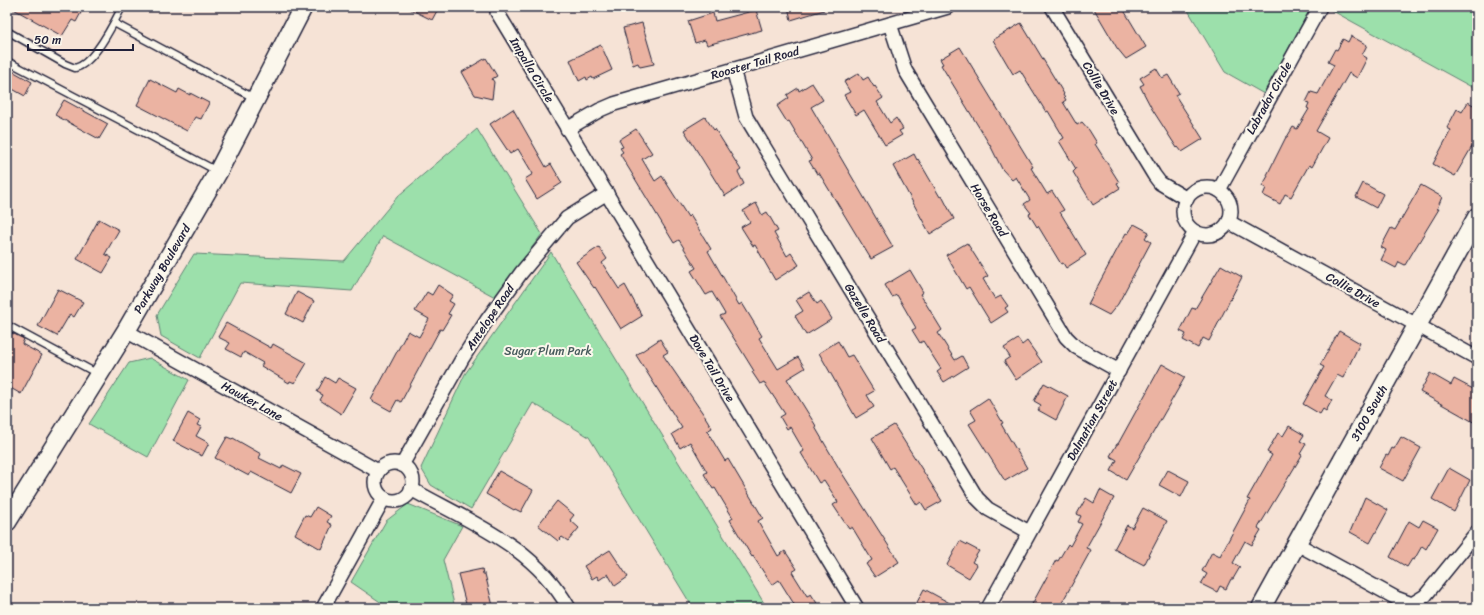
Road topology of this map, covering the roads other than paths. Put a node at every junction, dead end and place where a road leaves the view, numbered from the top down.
1 (122, 7) edge
2 (303, 7) edge
3 (948, 7) edge
4 (1052, 7) edge
5 (1320, 7) edge
6 (497, 12) dead end
7 (114, 23) junction
8 (890, 24) junction
9 (7, 31) edge
10 (7, 61) edge
11 (733, 69) junction
12 (256, 99) junction
13 (567, 128) junction
14 (218, 172) junction
15 (1219, 190) junction
16 (607, 193) junction
17 (1186, 199) junction
18 (1477, 218) edge
19 (1229, 222) junction
20 (1195, 232) junction
21 (7, 325) edge
22 (1418, 325) junction
23 (126, 331) junction
24 (1477, 358) edge
25 (1119, 371) junction
26 (99, 375) junction
27 (402, 464) junction
28 (378, 471) junction
29 (410, 489) junction
30 (384, 498) junction
31 (7, 522) edge
32 (1029, 532) junction
33 (1477, 532) edge
34 (1297, 544) junction
35 (323, 608) edge
36 (569, 608) edge
37 (857, 608) edge
38 (988, 608) edge
39 (1261, 608) edge

1 - 7 lane
2 - 12 street, Parkway Boulevard
3 - 8 street, Rooster Tail Road
4 - 17 street, Collie Drive
5 - 15 street, Labrador Circle
6 - 13 street, Impalla Circle
7 - 9 lane
7 - 12 lane
8 - 11 street, Rooster Tail Road
8 - 25 street, Horse Road
10 - 14 lane
11 - 13 street, Rooster Tail Road
11 - 32 street, Gazelle Road
12 - 14 street, Parkway Boulevard
13 - 16 street, Dove Tail Drive
14 - 23 street, Parkway Boulevard
15 - 17 street
15 - 19 street
16 - 27 street, Antelope Road
16 - 37 street, Dove Tail Drive
17 - 20 street
18 - 22 street, 3100 South
19 - 20 street
19 - 22 street, Collie Drive
20 - 25 street, Dalmatian Street
21 - 26 lane
22 - 24 street, Collie Drive
22 - 34 street, 3100 South
23 - 26 street, Parkway Boulevard
23 - 28 street, Hawker Lane
25 - 32 street, Dalmatian Street
26 - 31 street, Parkway Boulevard
27 - 28 street
27 - 29 street
28 - 30 street
29 - 30 street
29 - 36 street
30 - 35 street
32 - 38 street, Dalmatian Street
33 - 34 street
34 - 39 street, 3100 South

